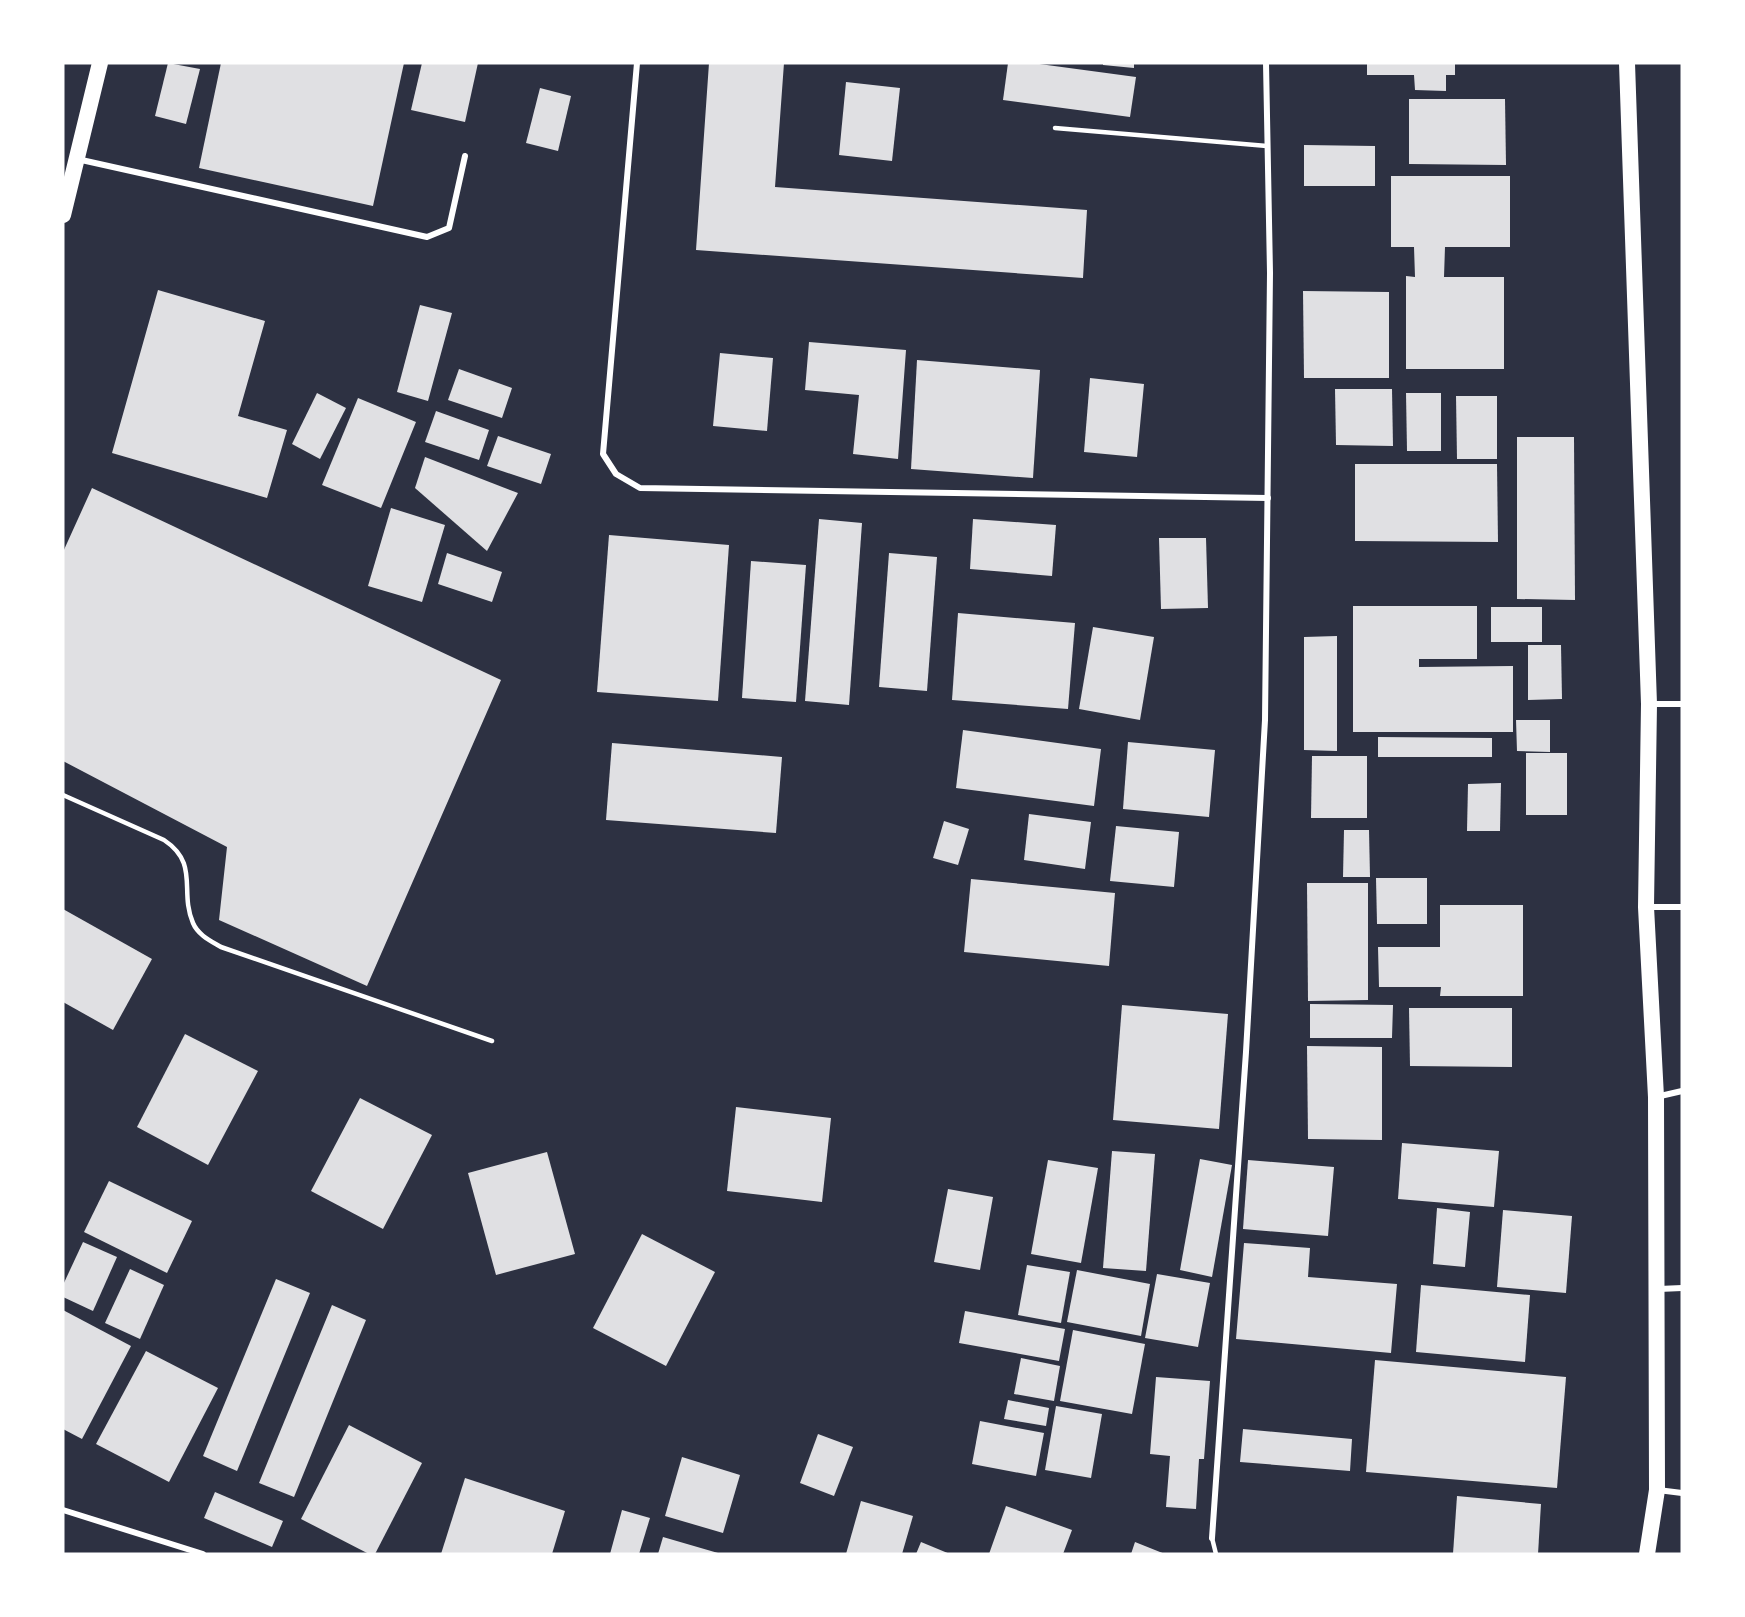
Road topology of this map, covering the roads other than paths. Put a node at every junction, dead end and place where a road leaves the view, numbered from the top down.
1 (100, 63) edge
2 (637, 63) edge
3 (1266, 63) edge
4 (1627, 63) edge
5 (1055, 128) dead end
6 (1267, 146) junction
7 (465, 156) dead end
8 (77, 159) junction
9 (63, 215) edge
10 (1268, 498) junction
11 (1649, 704) junction
12 (1682, 704) edge
13 (63, 795) edge
14 (1646, 907) junction
15 (1682, 907) edge
16 (492, 1041) dead end
17 (1682, 1091) edge
18 (1656, 1097) junction
19 (1682, 1288) edge
20 (1658, 1289) junction
21 (1657, 1490) junction
22 (1682, 1493) edge
23 (63, 1510) edge
24 (1212, 1539) joint
25 (203, 1554) edge
26 (1216, 1554) edge
27 (1647, 1554) edge

1 - 8 highway
2 - 10 street
3 - 6 street
4 - 11 highway
5 - 6 lane
6 - 10 street
7 - 8 street
8 - 9 highway
10 - 24 street
11 - 12 street
11 - 14 highway
13 - 16 lane
14 - 15 street
14 - 18 highway
17 - 18 street
18 - 20 highway
19 - 20 street
20 - 21 highway
21 - 22 street
21 - 27 highway
23 - 25 street
24 - 26 lane

